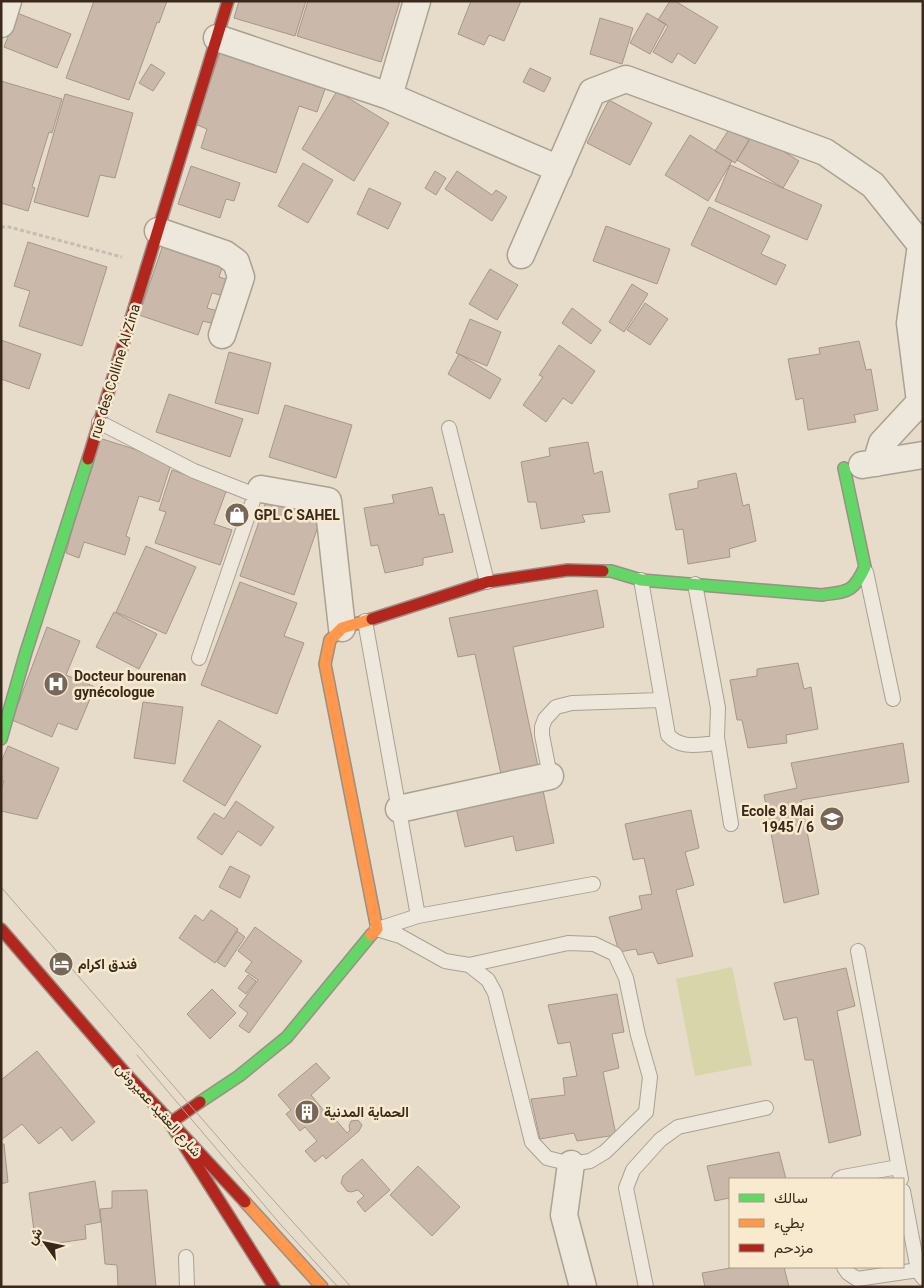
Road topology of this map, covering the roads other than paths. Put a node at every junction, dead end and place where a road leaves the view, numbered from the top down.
1 (8, 1) edge
2 (228, 1) edge
3 (417, 1) edge
4 (1, 24) edge
5 (217, 38) junction
6 (389, 96) junction
7 (559, 169) junction
8 (158, 231) junction
9 (922, 244) edge
10 (520, 255) dead end
11 (222, 335) dead end
12 (100, 422) junction
13 (449, 428) dead end
14 (923, 455) edge
15 (876, 463) junction
16 (844, 468) joint
17 (261, 489) dead end
18 (865, 567) junction
19 (640, 580) junction
20 (487, 582) junction
21 (695, 584) junction
22 (353, 625) junction
23 (199, 658) dead end
24 (893, 698) dead end
25 (661, 700) junction
26 (1, 740) edge
27 (718, 743) junction
28 (550, 776) joint
29 (399, 808) junction
30 (731, 824) dead end
31 (593, 884) dead end
32 (418, 916) junction
33 (1, 929) edge
34 (377, 929) junction
35 (858, 952) dead end
36 (469, 965) junction
37 (766, 1108) dead end
38 (170, 1122) junction
39 (571, 1164) junction
40 (900, 1173) edge
41 (841, 1178) edge
42 (904, 1196) edge
43 (276, 1234) junction
44 (186, 1257) dead end
45 (845, 1268) edge
46 (920, 1274) edge
47 (300, 1278) dead end
48 (188, 1287) edge
49 (274, 1287) edge
50 (322, 1287) edge
51 (583, 1287) edge
52 (646, 1287) edge

1 - 4 street
2 - 5 street, rue des Colline Al Zina
3 - 6 street
5 - 6 street
5 - 8 street, rue des Colline Al Zina
6 - 7 street
7 - 9 street
7 - 10 street
8 - 11 street
8 - 12 street, rue des Colline Al Zina
9 - 15 street
12 - 23 lane
12 - 26 street, rue des Colline Al Zina
13 - 20 lane
14 - 15 street
15 - 16 street
16 - 18 street
17 - 22 street
18 - 21 street
18 - 24 lane
19 - 20 street
19 - 21 street
19 - 25 lane
20 - 22 street
21 - 27 lane
22 - 29 lane
22 - 34 street
25 - 27 lane
25 - 28 lane
27 - 30 lane
28 - 29 street
29 - 32 lane
31 - 32 lane
32 - 34 lane
33 - 38 street, شارع العقيد عميروش
34 - 36 lane
34 - 38 street
35 - 40 lane
36 - 39 lane
36 - 39 lane
37 - 52 lane
38 - 43 street, شارع العقيد عميروش
38 - 49 street
39 - 51 street
40 - 41 lane
42 - 46 lane
43 - 47 street
43 - 50 street, شارع العقيد عميروش
44 - 48 lane
45 - 46 lane

